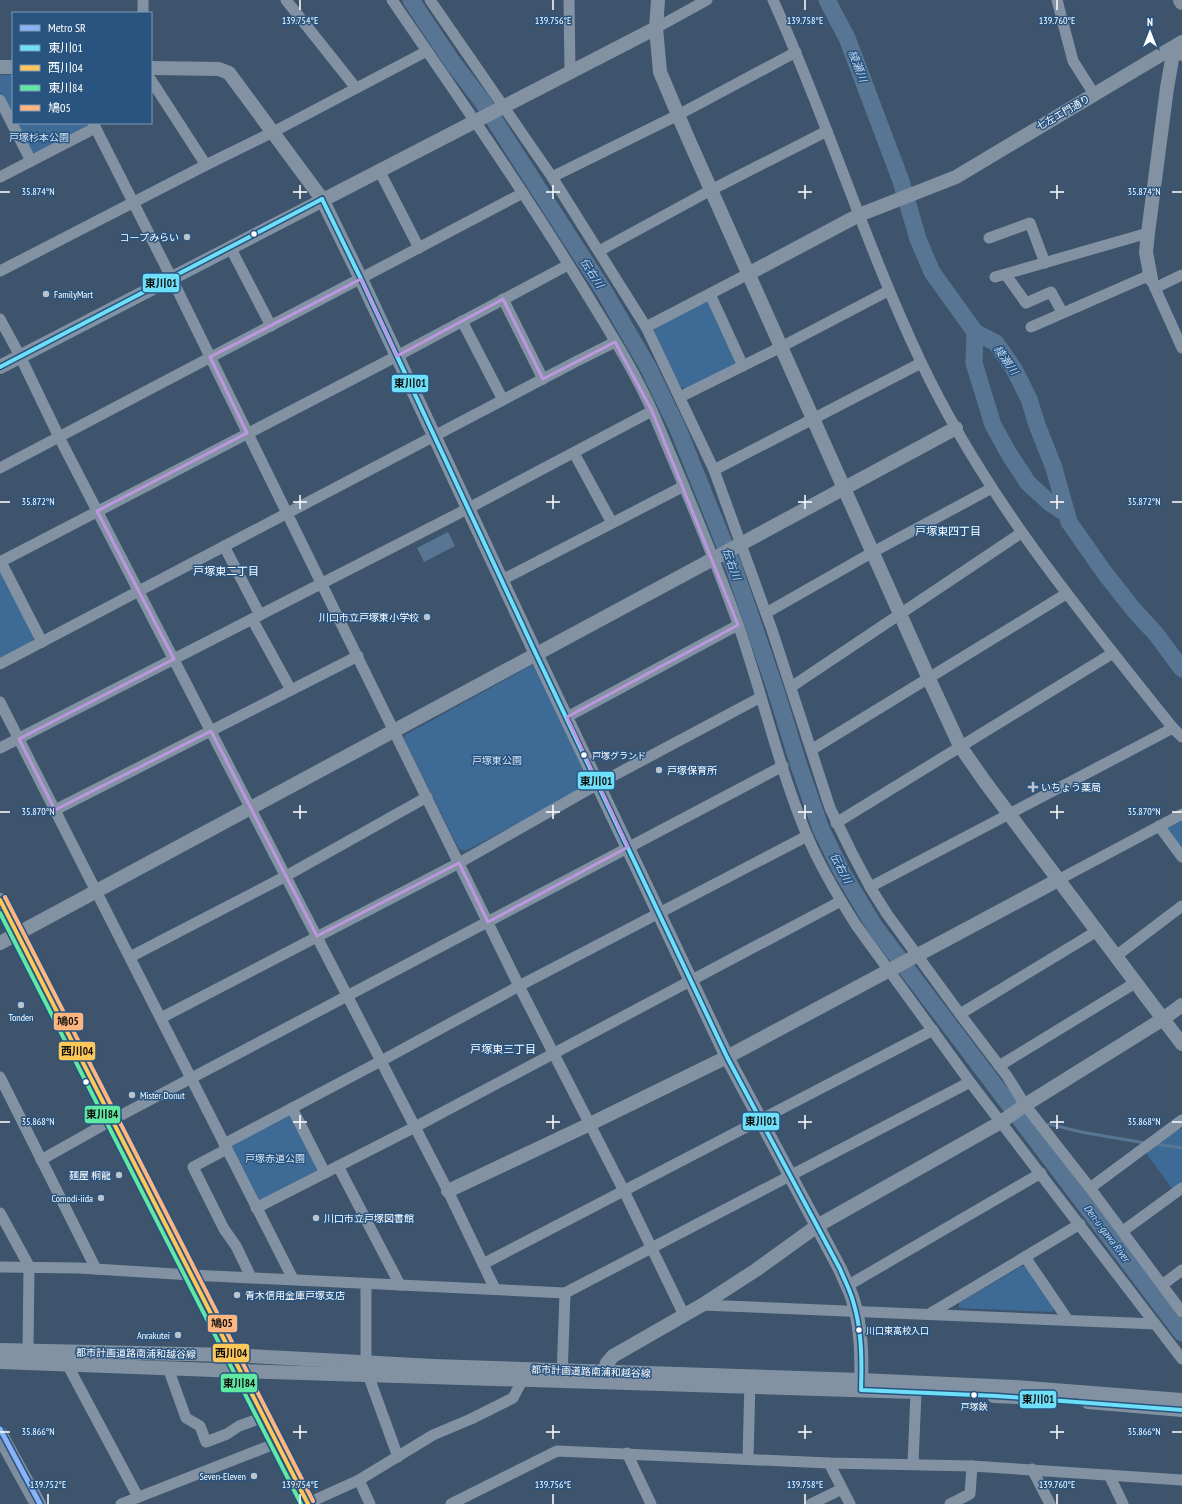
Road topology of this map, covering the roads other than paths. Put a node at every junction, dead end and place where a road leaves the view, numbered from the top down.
1 (143, 0) edge
2 (286, 0) edge
3 (392, 0) edge
4 (430, 0) edge
5 (569, 0) edge
6 (658, 0) edge
7 (708, 0) edge
8 (773, 0) edge
9 (1057, 0) edge
10 (143, 12) edge
11 (656, 28) junction
12 (1179, 48) edge
13 (427, 51) junction
14 (796, 52) junction
15 (0, 67) edge
16 (12, 67) edge
17 (152, 68) edge
18 (570, 71) junction
19 (152, 82) edge
20 (356, 88) junction
21 (1094, 94) junction
22 (0, 100) edge
23 (502, 107) junction
24 (678, 115) junction
25 (479, 119) junction
26 (12, 124) edge
27 (12, 124) edge
28 (94, 125) edge
29 (827, 131) junction
30 (273, 132) junction
31 (31, 161) junction
32 (206, 165) junction
33 (379, 170) junction
34 (0, 177) edge
35 (552, 177) junction
36 (711, 190) junction
37 (523, 193) junction
38 (322, 200) junction
39 (133, 203) junction
40 (863, 214) junction
41 (1148, 233) junction
42 (989, 238) dead end
43 (230, 247) junction
44 (419, 248) junction
45 (599, 251) junction
46 (1046, 263) junction
47 (568, 265) junction
48 (0, 271) edge
49 (748, 274) junction
50 (1182, 275) edge
51 (171, 277) junction
52 (361, 279) junction
53 (1152, 280) junction
54 (888, 291) junction
55 (710, 294) junction
56 (503, 299) junction
57 (1062, 312) junction
58 (0, 319) edge
59 (462, 321) junction
60 (271, 326) junction
61 (646, 327) junction
62 (1031, 327) dead end
63 (615, 342) junction
64 (781, 347) junction
65 (1182, 348) edge
66 (20, 356) junction
67 (397, 356) junction
68 (210, 357) junction
69 (921, 363) junction
70 (0, 366) edge
71 (743, 366) junction
72 (543, 379) junction
73 (680, 397) junction
74 (503, 400) junction
75 (652, 411) junction
76 (813, 420) junction
77 (956, 428) junction
78 (247, 433) junction
79 (435, 436) junction
80 (60, 438) junction
81 (574, 453) junction
82 (0, 468) edge
83 (714, 470) junction
84 (684, 486) junction
85 (992, 488) junction
86 (844, 489) junction
87 (469, 508) junction
88 (98, 511) junction
89 (286, 513) junction
90 (612, 523) junction
91 (1021, 533) junction
92 (738, 545) junction
93 (224, 546) junction
94 (873, 552) junction
95 (717, 556) junction
96 (1, 562) edge
97 (502, 580) junction
98 (322, 583) junction
99 (139, 592) junction
100 (1066, 594) junction
101 (766, 613) junction
102 (900, 614) junction
103 (256, 617) junction
104 (738, 625) junction
105 (42, 642) junction
106 (1113, 653) junction
107 (536, 654) junction
108 (358, 656) junction
109 (174, 659) junction
110 (0, 664) edge
111 (929, 679) junction
112 (791, 687) junction
113 (291, 690) junction
114 (761, 697) junction
115 (0, 702) edge
116 (567, 717) junction
117 (1173, 728) junction
118 (211, 731) junction
119 (394, 731) junction
120 (1182, 737) edge
121 (19, 740) junction
122 (960, 746) junction
123 (0, 748) edge
124 (810, 750) junction
125 (783, 766) junction
126 (598, 784) junction
127 (427, 797) junction
128 (251, 808) junction
129 (55, 810) junction
130 (1008, 814) junction
131 (1182, 814) edge
132 (836, 823) junction
133 (1159, 826) junction
134 (808, 836) junction
135 (628, 847) junction
136 (1182, 856) edge
137 (459, 863) junction
138 (286, 876) junction
139 (1058, 880) junction
140 (870, 887) junction
141 (97, 892) junction
142 (0, 900) edge
143 (841, 901) junction
144 (1182, 906) edge
145 (659, 914) junction
146 (488, 922) junction
147 (1097, 931) junction
148 (17, 934) junction
149 (317, 936) junction
150 (0, 943) edge
151 (1116, 956) junction
152 (130, 957) junction
153 (914, 957) junction
154 (892, 970) junction
155 (691, 981) junction
156 (1135, 983) junction
157 (519, 986) junction
158 (348, 997) junction
159 (1182, 1005) edge
160 (960, 1014) junction
161 (161, 1018) junction
162 (1163, 1019) junction
163 (933, 1030) junction
164 (1182, 1044) edge
165 (554, 1054) junction
166 (727, 1057) junction
167 (381, 1061) junction
168 (999, 1066) junction
169 (0, 1077) edge
170 (191, 1079) junction
171 (970, 1082) junction
172 (1025, 1105) junction
173 (292, 1108) junction
174 (112, 1120) junction
175 (760, 1120) junction
176 (1182, 1120) edge
177 (1001, 1122) junction
178 (590, 1124) junction
179 (415, 1127) junction
180 (225, 1146) junction
181 (41, 1160) junction
182 (338, 1166) junction
183 (325, 1172) junction
184 (1041, 1173) junction
185 (791, 1176) junction
186 (1090, 1188) junction
187 (1182, 1188) edge
188 (448, 1191) junction
189 (624, 1191) junction
190 (256, 1208) junction
191 (0, 1213) edge
192 (1080, 1224) junction
193 (817, 1226) junction
194 (1123, 1232) junction
195 (652, 1248) junction
196 (1025, 1257) junction
197 (483, 1264) junction
198 (29, 1266) junction
199 (0, 1267) edge
200 (96, 1269) junction
201 (1182, 1270) edge
202 (191, 1275) junction
203 (251, 1277) junction
204 (293, 1279) junction
205 (366, 1284) junction
206 (400, 1285) junction
207 (1162, 1285) junction
208 (847, 1286) junction
209 (495, 1289) junction
210 (565, 1293) junction
211 (702, 1305) junction
212 (856, 1310) junction
213 (1182, 1312) edge
214 (930, 1314) junction
215 (684, 1315) junction
216 (1068, 1320) junction
217 (1155, 1324) junction
218 (0, 1350) edge
219 (28, 1351) junction
220 (232, 1356) junction
221 (1182, 1359) edge
222 (0, 1362) edge
223 (67, 1364) junction
224 (168, 1368) junction
225 (367, 1369) junction
226 (240, 1371) junction
227 (604, 1372) junction
228 (562, 1376) junction
229 (522, 1379) junction
230 (750, 1382) junction
231 (861, 1385) junction
232 (916, 1392) junction
233 (1182, 1400) edge
234 (1182, 1410) edge
235 (264, 1417) junction
236 (0, 1435) edge
237 (277, 1443) junction
238 (627, 1454) junction
239 (398, 1457) junction
240 (748, 1459) junction
241 (829, 1463) junction
242 (913, 1464) junction
243 (972, 1466) junction
244 (1032, 1469) junction
245 (1109, 1475) junction
246 (359, 1480) junction
247 (1182, 1480) edge
248 (842, 1489) junction
249 (138, 1497) junction
250 (1048, 1503) edge
251 (38, 1504) edge
252 (121, 1504) edge
253 (308, 1504) edge
254 (370, 1504) edge
255 (451, 1504) edge
256 (651, 1504) edge
257 (811, 1504) edge
258 (850, 1504) edge
259 (950, 1504) edge
260 (1123, 1504) edge

1 - 10 street
2 - 20 street
3 - 13 street
4 - 23 street
5 - 18 street
6 - 11 street
7 - 11 street
8 - 14 street
9 - 21 street
11 - 18 street
11 - 24 street
12 - 21 street, 七左エ門通り
12 - 41 street
13 - 20 street
13 - 25 street
14 - 24 street
14 - 29 street
15 - 16 street
17 - 30 street
18 - 23 street
19 - 32 street
20 - 30 street
21 - 40 street, 七左エ門通り
22 - 26 street
23 - 25 street
23 - 35 street
24 - 35 street
24 - 36 street
25 - 33 street
25 - 37 street
27 - 31 street
28 - 31 street
28 - 39 street
29 - 36 street
29 - 40 street
30 - 32 street
30 - 38 street
31 - 34 street
32 - 39 street
33 - 38 street
33 - 44 street
35 - 45 street
36 - 45 street
36 - 49 street
37 - 44 street
37 - 47 street
38 - 43 street
38 - 52 street
39 - 48 street
39 - 51 street
40 - 49 street, 七左エ門通り
40 - 54 street
41 - 46 street
41 - 53 street
42 - 46 street
43 - 51 street
43 - 60 street
44 - 52 street
45 - 61 street
46 - 57 street
47 - 56 street
47 - 63 street
49 - 55 street
49 - 64 street
50 - 53 street
51 - 66 street
51 - 68 street
52 - 60 street
52 - 67 street
53 - 57 street
53 - 65 street
54 - 64 street
54 - 69 street
55 - 61 street
55 - 71 street
56 - 59 street
56 - 72 street
57 - 62 street
58 - 66 street
59 - 67 street
59 - 74 street
60 - 68 street
61 - 73 street
63 - 72 street
63 - 75 street
64 - 71 street
64 - 76 street
66 - 70 street
66 - 80 street
67 - 78 street
67 - 79 street
68 - 78 street
68 - 80 street
69 - 76 street
69 - 77 street
71 - 73 street
72 - 74 street
73 - 83 street
74 - 79 street
75 - 81 street
75 - 84 street
76 - 83 street
76 - 86 street
77 - 85 street
77 - 86 street
78 - 88 street
78 - 89 street
79 - 87 street
79 - 89 street
80 - 82 street
80 - 88 street
81 - 87 street
81 - 90 street
83 - 92 street
84 - 90 street
84 - 95 street
85 - 91 street
85 - 94 street
86 - 92 street
86 - 94 street
87 - 97 street
87 - 98 street
88 - 96 street
88 - 99 street
89 - 93 street
89 - 98 street
90 - 97 street
91 - 100 street
91 - 102 street
92 - 95 street
92 - 101 street
93 - 99 street
93 - 103 street
94 - 101 street
94 - 102 street
95 - 104 street
95 - 107 street
96 - 105 street
97 - 107 street
98 - 103 street
98 - 108 street
99 - 105 street
99 - 109 street
100 - 106 street
100 - 111 street
101 - 112 street
102 - 111 street
102 - 112 street
103 - 109 street
103 - 113 street
104 - 114 street
104 - 116 street
105 - 110 street
106 - 117 street
106 - 122 street
107 - 116 street
107 - 119 street
108 - 113 street
108 - 119 street
109 - 118 street
109 - 121 street
111 - 122 street
111 - 124 street
112 - 124 street
113 - 118 street
114 - 125 street
114 - 126 street
115 - 121 street
116 - 126 street
117 - 120 street
117 - 130 street
118 - 128 street
118 - 129 street
119 - 127 street
119 - 128 street
121 - 123 street
121 - 129 street
122 - 130 street
122 - 132 street
124 - 132 street
125 - 134 street
125 - 135 street
126 - 135 street
126 - 137 street
127 - 137 street
127 - 138 street
128 - 138 street
128 - 141 street
129 - 141 street
130 - 139 street
130 - 140 street
131 - 133 street
132 - 140 street
133 - 136 street
133 - 139 street
134 - 143 street
134 - 145 street
135 - 145 street
135 - 146 street
137 - 146 street
137 - 149 street
138 - 149 street
138 - 152 street
139 - 147 street
139 - 153 street
140 - 153 street
141 - 148 street
141 - 152 street
142 - 148 street
143 - 154 street
143 - 155 street
144 - 151 street
145 - 155 street
145 - 157 street
146 - 157 street
146 - 158 street
147 - 151 street
147 - 160 street
148 - 150 street
148 - 174 street
149 - 158 street
149 - 161 street
151 - 156 street
152 - 161 street
153 - 154 street
153 - 160 street
154 - 163 street
154 - 166 street
155 - 165 street
155 - 166 street
156 - 162 street
156 - 168 street
157 - 165 street
157 - 167 street
158 - 167 street
158 - 170 street
159 - 162 street
160 - 168 street
161 - 170 street
162 - 164 street
162 - 172 street
163 - 171 street
163 - 175 street
165 - 178 street
165 - 179 street
166 - 175 street
166 - 178 street
167 - 173 street
167 - 179 street
168 - 172 street
169 - 181 street
170 - 174 street
170 - 180 street
171 - 177 street
171 - 185 street
172 - 177 street
172 - 186 street
173 - 180 street
173 - 183 street
174 - 181 street
174 - 202 street
175 - 185 street
175 - 189 street
176 - 186 street
177 - 184 street
177 - 193 street
178 - 188 street
178 - 189 street
179 - 182 street
179 - 188 street
180 - 190 street
180 - 203 street
181 - 200 street
182 - 183 street
182 - 206 street
183 - 190 street
184 - 192 street
184 - 208 street
185 - 193 street
185 - 195 street
186 - 194 street
187 - 194 street
188 - 197 street
189 - 195 street
189 - 197 street
190 - 204 street
191 - 198 street
192 - 196 street
192 - 217 street
193 - 208 street
193 - 211 street
194 - 207 street
195 - 210 street
195 - 215 street
196 - 214 street
196 - 216 street
197 - 209 street
198 - 199 street
198 - 200 street
198 - 219 street
200 - 202 street
201 - 207 street
202 - 203 street
202 - 220 street
203 - 204 street
204 - 205 street
205 - 206 street
205 - 225 street
206 - 209 street
207 - 213 street
208 - 212 street
209 - 210 street
210 - 228 street
211 - 212 street
211 - 215 street
212 - 214 street
212 - 231 street
214 - 216 street
215 - 227 street
216 - 217 street
217 - 221 street
218 - 219 street, 都市計画道路南浦和越谷線
219 - 220 street, 都市計画道路南浦和越谷線
220 - 225 street, 都市計画道路南浦和越谷線
220 - 226 street
222 - 223 street, 都市計画道路南浦和越谷線
223 - 224 street, 都市計画道路南浦和越谷線
223 - 249 street
224 - 226 street, 都市計画道路南浦和越谷線
224 - 235 street
225 - 226 street, 都市計画道路南浦和越谷線
225 - 228 street, 都市計画道路南浦和越谷線
225 - 229 street, 都市計画道路南浦和越谷線
225 - 239 street
226 - 235 street
227 - 228 street, 都市計画道路南浦和越谷線
227 - 230 street, 都市計画道路南浦和越谷線
228 - 229 street, 都市計画道路南浦和越谷線
228 - 230 street, 都市計画道路南浦和越谷線
229 - 239 street
230 - 231 street, 都市計画道路南浦和越谷線
230 - 240 street
231 - 232 street, 都市計画道路南浦和越谷線
231 - 233 street, 都市計画道路南浦和越谷線
232 - 234 street, 都市計画道路南浦和越谷線
232 - 242 street
235 - 237 street
236 - 251 main road
237 - 249 street
237 - 253 street
238 - 240 street
238 - 255 street
238 - 256 street
239 - 246 street
240 - 241 street
241 - 242 street
241 - 248 street
242 - 243 street
243 - 244 street
243 - 259 street
244 - 245 street
244 - 250 street
245 - 247 street
245 - 260 street
246 - 253 street
246 - 254 street
248 - 257 street
248 - 258 street
249 - 252 street

